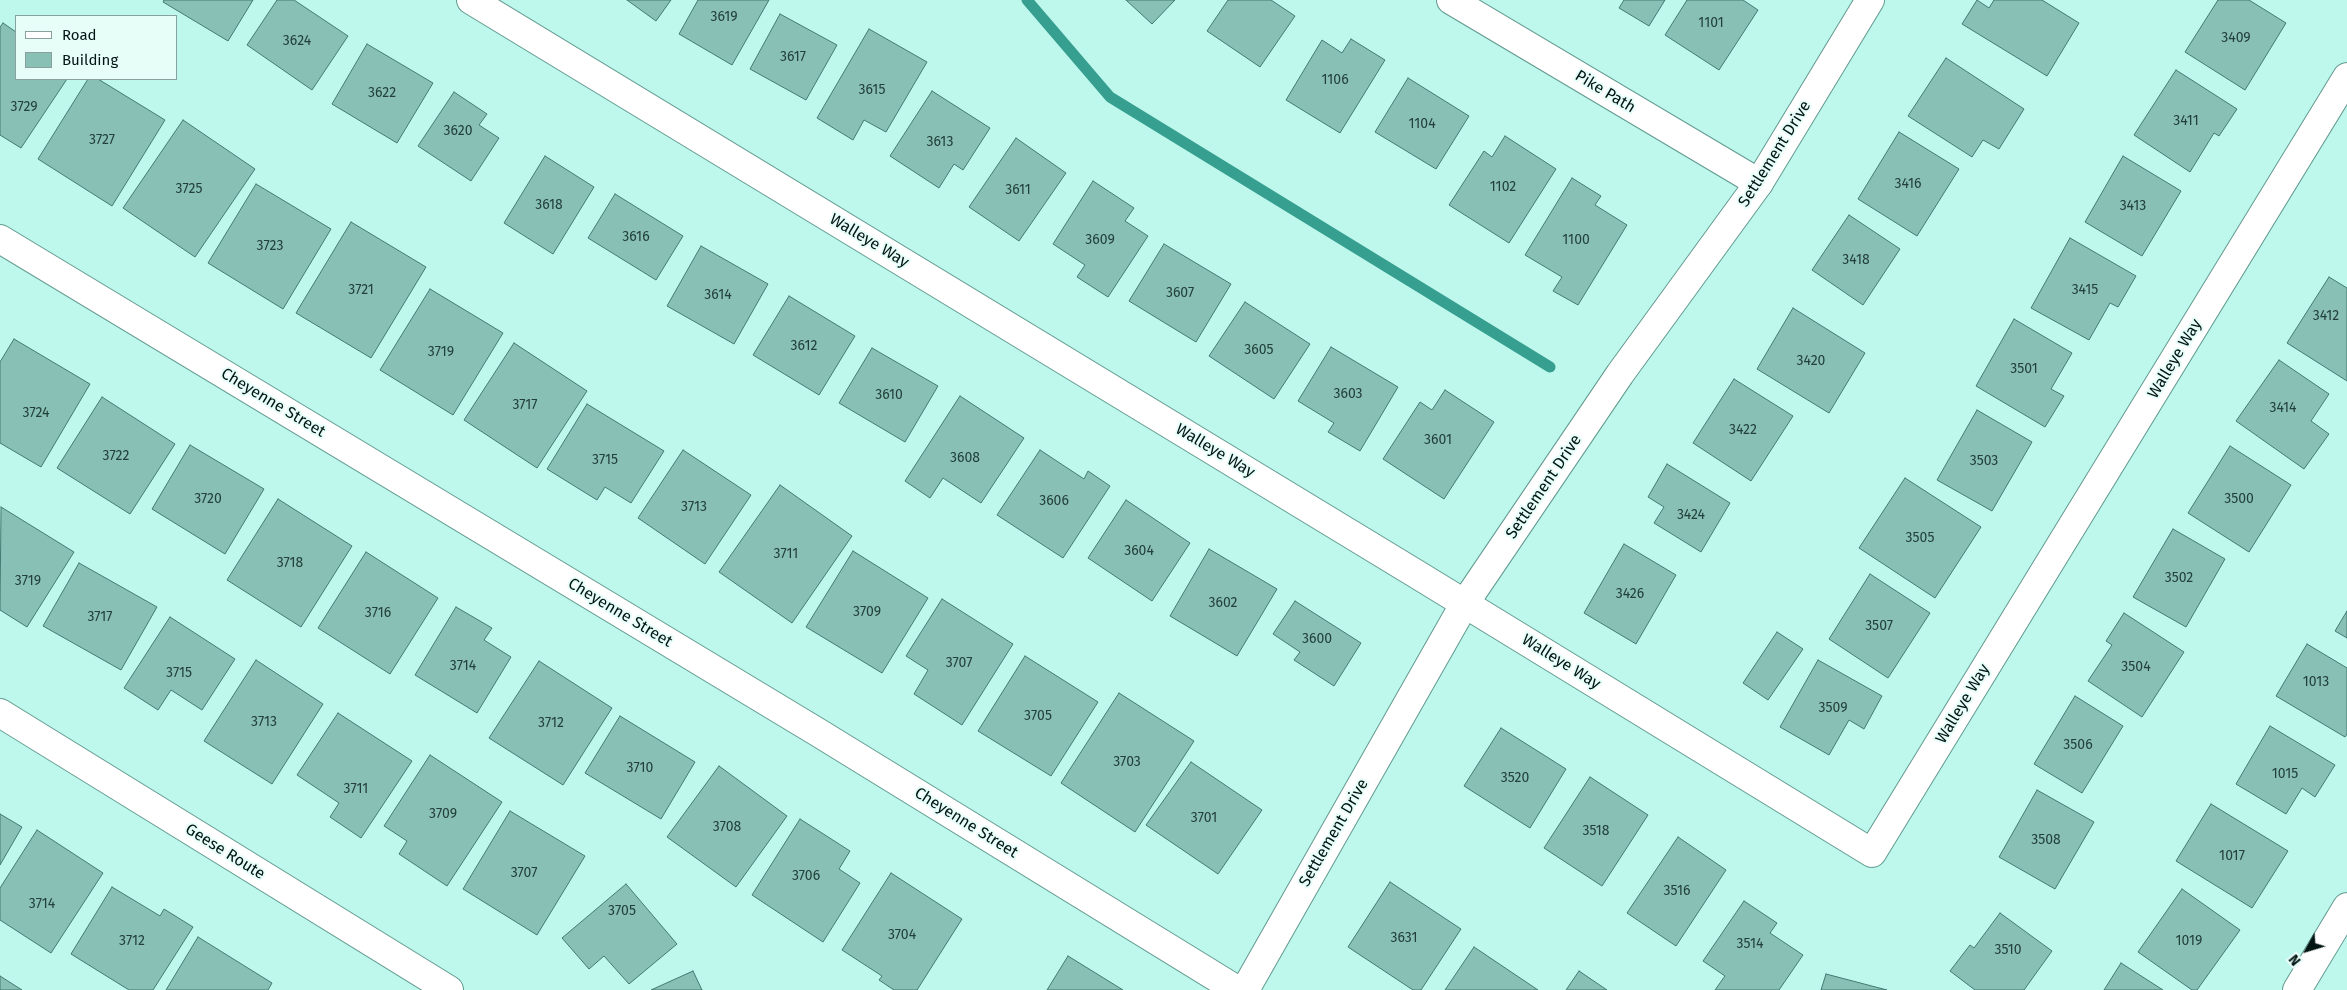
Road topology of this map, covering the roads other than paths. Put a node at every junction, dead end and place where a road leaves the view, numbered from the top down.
1 (471, 0) edge
2 (1452, 0) edge
3 (1870, 0) edge
4 (2347, 77) edge
5 (1758, 183) junction
6 (0, 239) edge
7 (1466, 604) junction
8 (0, 713) edge
9 (2347, 907) edge
10 (449, 990) edge
11 (1237, 990) edge
12 (1245, 990) edge
13 (2297, 990) edge

1 - 7 street, Walleye Way
2 - 5 street, Pike Path
3 - 5 street, Settlement Drive
4 - 7 street, Walleye Way
5 - 7 street, Settlement Drive
6 - 11 street, Cheyenne Street
7 - 12 street, Settlement Drive
8 - 10 street, Geese Route
9 - 13 street

